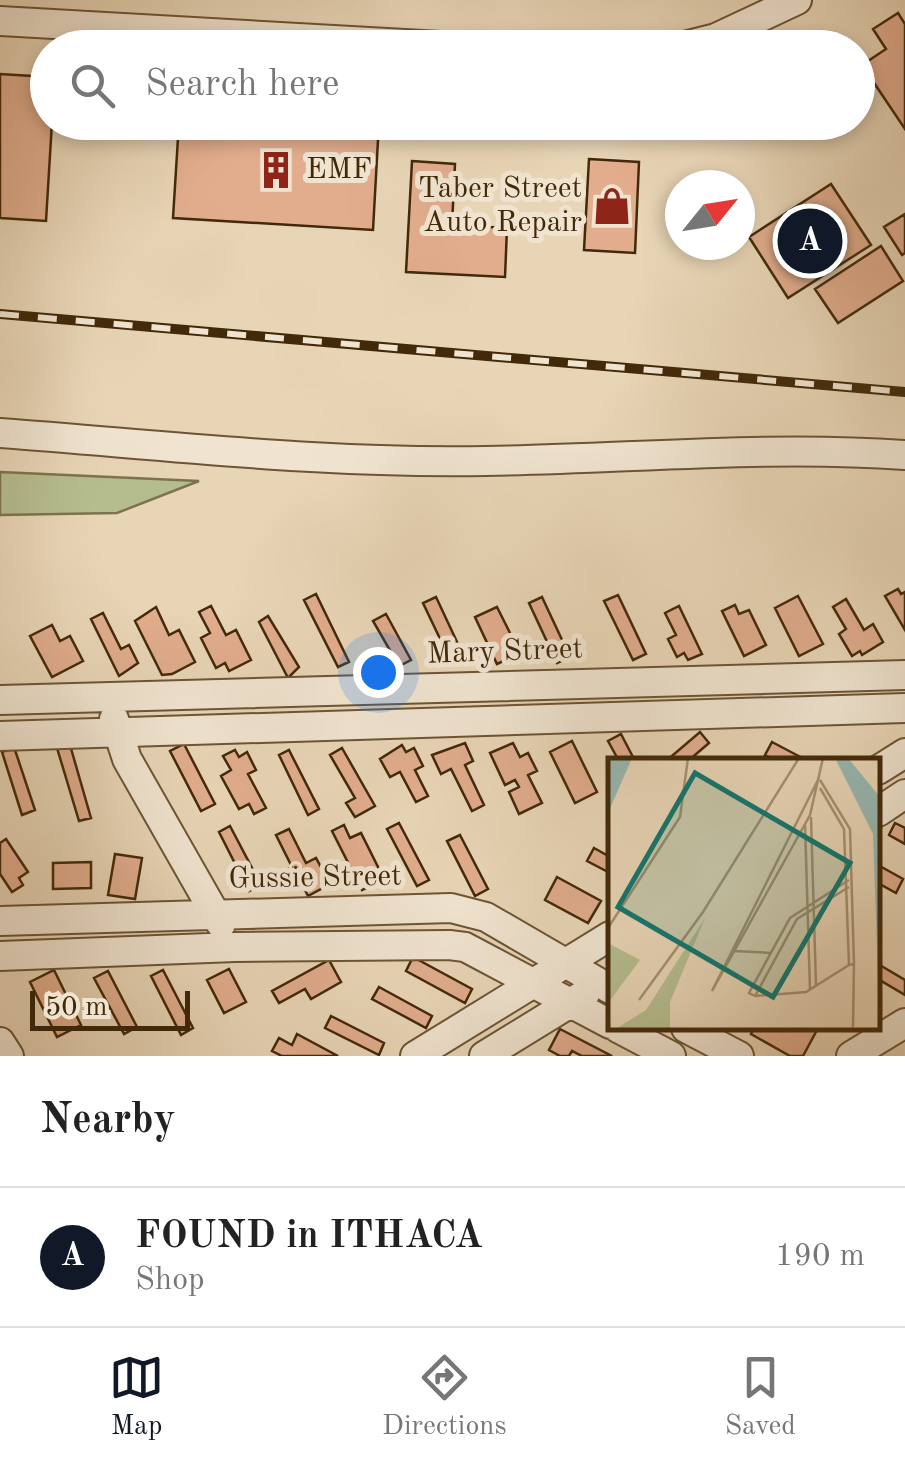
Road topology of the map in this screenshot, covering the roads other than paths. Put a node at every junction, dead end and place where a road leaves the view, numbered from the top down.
1 (797, 0) edge
2 (0, 21) edge
3 (159, 30) edge
4 (733, 30) edge
5 (0, 433) edge
6 (905, 455) edge
7 (905, 675) edge
8 (106, 696) junction
9 (0, 700) edge
10 (905, 708) edge
11 (119, 734) junction
12 (0, 736) edge
13 (905, 753) edge
14 (880, 769) edge
15 (905, 794) edge
16 (880, 811) edge
17 (214, 912) junction
18 (0, 921) edge
19 (608, 937) edge
20 (234, 947) junction
21 (0, 956) edge
22 (562, 964) junction
23 (532, 984) junction
24 (607, 984) edge
25 (572, 1001) junction
26 (608, 1023) edge
27 (905, 1023) edge
28 (624, 1031) edge
29 (692, 1031) edge
30 (0, 1042) edge
31 (8, 1056) edge
32 (415, 1056) edge
33 (484, 1056) edge
34 (671, 1056) edge
35 (739, 1056) edge
36 (851, 1056) edge

1 - 4 street
2 - 3 street
5 - 6 street
7 - 8 street, Mary Street
8 - 9 street, Mary Street
8 - 11 street
10 - 11 street
11 - 12 street
11 - 17 street
13 - 14 street
15 - 16 street
17 - 18 street, Gussie Street
17 - 20 street
17 - 22 street, Gussie Street
19 - 22 street
20 - 21 street
20 - 23 street
22 - 23 street
22 - 24 street, Gussie Street
23 - 25 street
23 - 32 street
24 - 25 street
25 - 26 street
25 - 33 street
27 - 36 street
28 - 34 street
29 - 35 street
30 - 31 street

